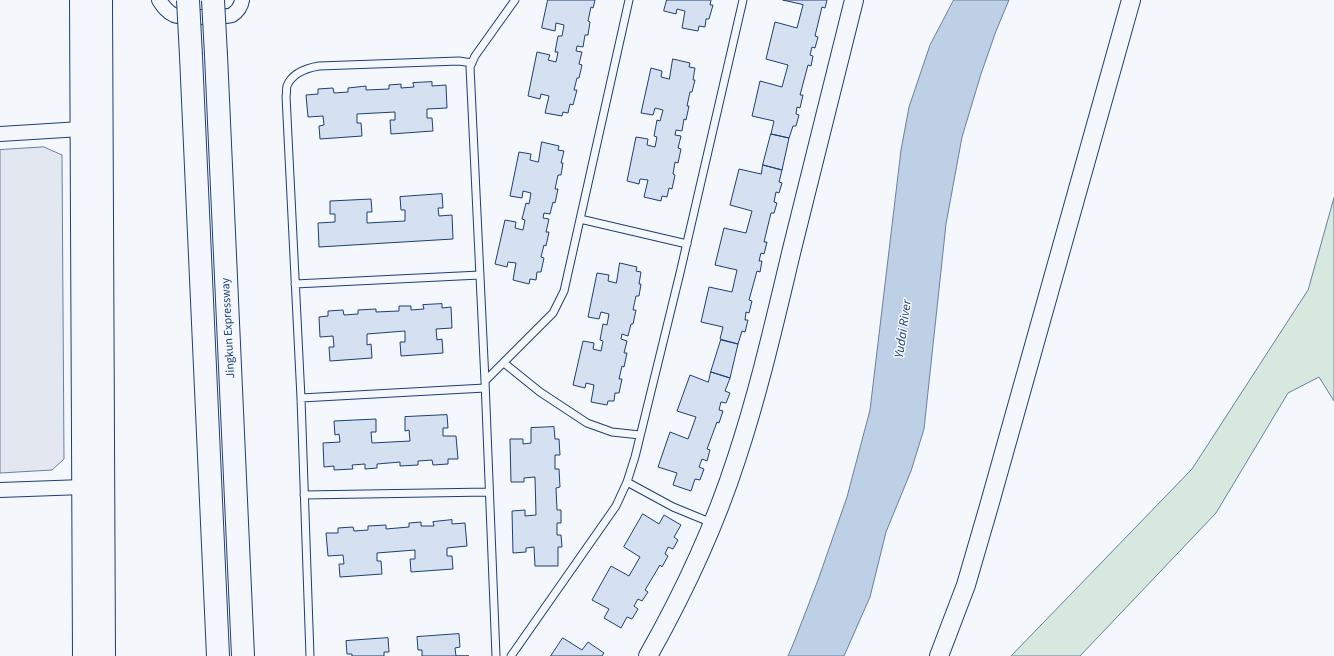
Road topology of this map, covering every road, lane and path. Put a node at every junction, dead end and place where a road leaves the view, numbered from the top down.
1 (81, 0) edge
2 (101, 0) edge
3 (159, 0) edge
4 (188, 0) edge
5 (213, 0) edge
6 (242, 0) edge
7 (515, 0) edge
8 (629, 0) edge
9 (743, 0) edge
10 (854, 0) edge
11 (1131, 0) edge
12 (472, 63) junction
13 (81, 130) junction
14 (0, 134) edge
15 (580, 219) junction
16 (687, 244) junction
17 (480, 275) junction
18 (296, 284) junction
19 (504, 363) junction
20 (485, 384) junction
21 (301, 398) junction
22 (640, 435) junction
23 (627, 482) junction
24 (83, 487) junction
25 (0, 490) edge
26 (489, 492) junction
27 (304, 495) junction
28 (712, 523) junction
29 (84, 656) edge
30 (104, 656) edge
31 (218, 656) edge
32 (243, 656) edge
33 (310, 656) edge
34 (496, 656) edge
35 (511, 656) edge
36 (648, 656) edge
37 (939, 656) edge

1 - 13 main road
2 - 30 main road
3 - 6 street
4 - 31 main road, Jingkun Expressway, bridge
5 - 32 main road, Jingkun Expressway, bridge
7 - 12 lane
8 - 15 lane
9 - 16 lane
10 - 28 street
11 - 37 street
12 - 17 lane
12 - 18 lane
13 - 14 street
13 - 24 main road
15 - 16 lane
15 - 19 lane
16 - 22 lane
17 - 18 lane
17 - 20 lane
18 - 21 lane
19 - 20 lane
19 - 22 lane
20 - 21 lane
20 - 26 lane
21 - 27 lane
22 - 23 lane
23 - 28 lane
23 - 35 lane
24 - 25 street
24 - 29 main road
26 - 27 lane
26 - 34 lane
27 - 33 lane
28 - 36 street

